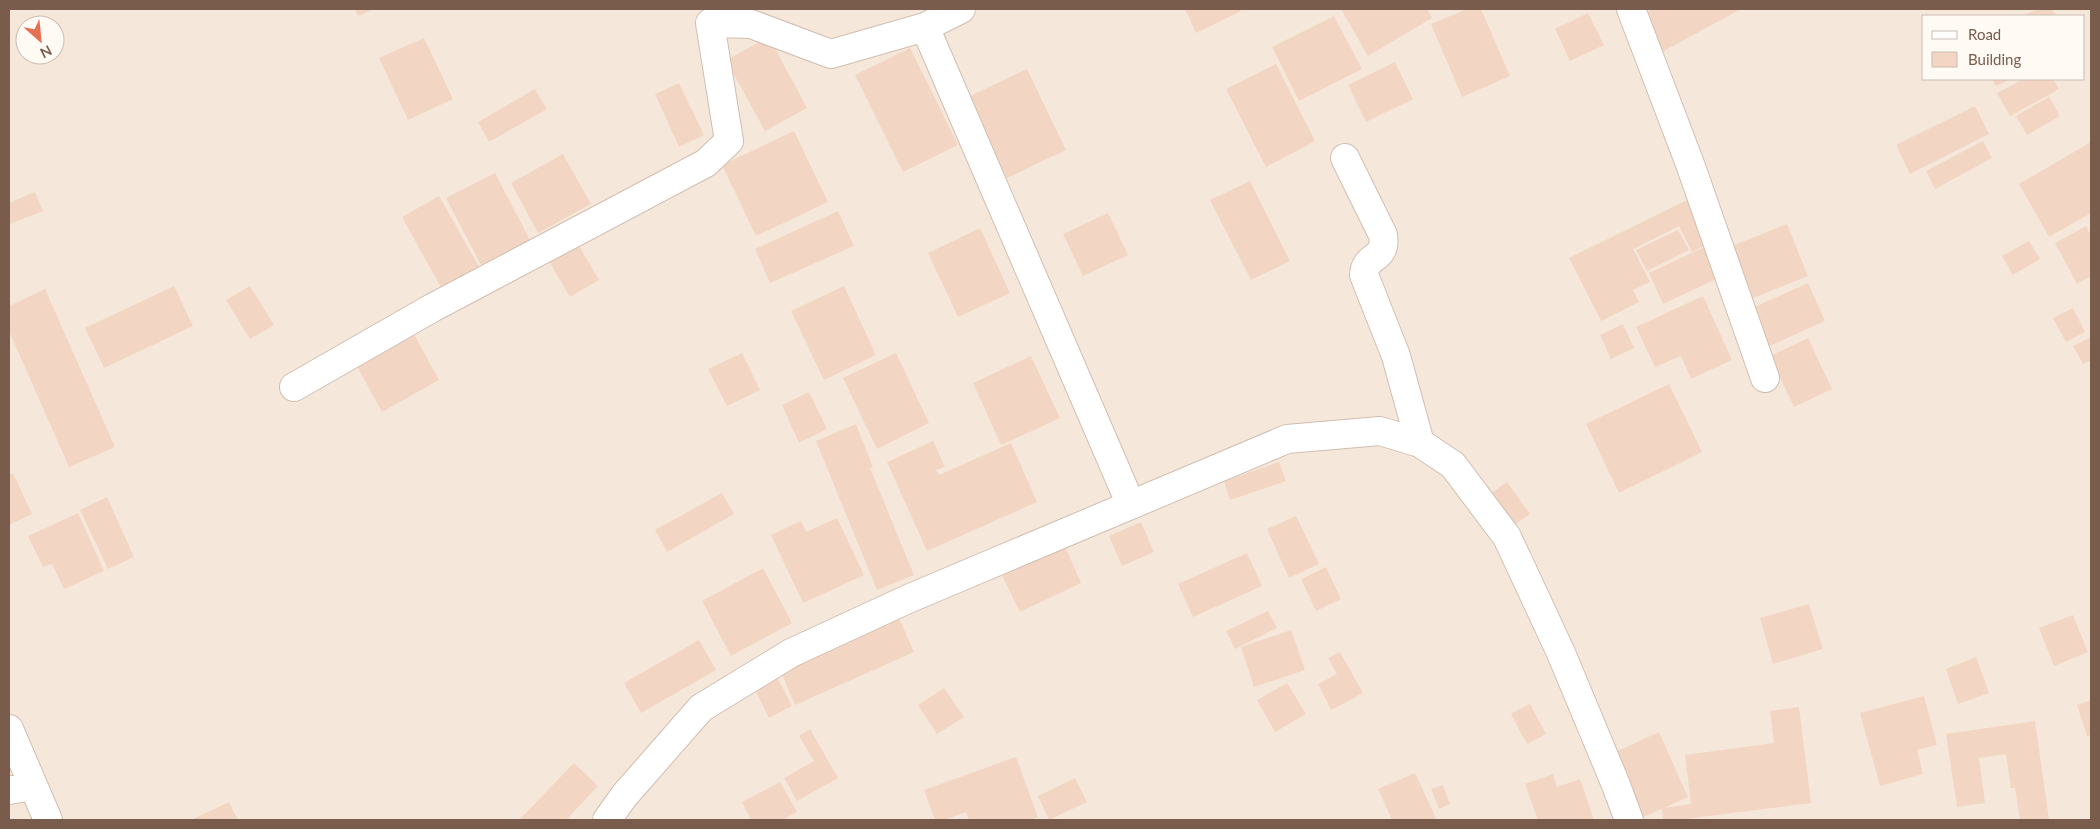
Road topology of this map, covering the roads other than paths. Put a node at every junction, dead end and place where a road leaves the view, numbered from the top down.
1 (961, 9) edge
2 (1631, 9) edge
3 (925, 27) junction
4 (1344, 158) dead end
5 (1765, 378) dead end
6 (294, 387) dead end
7 (1420, 443) junction
8 (1130, 505) junction
9 (9, 728) edge
10 (21, 788) edge
11 (48, 820) edge
12 (607, 820) edge
13 (1629, 820) edge

1 - 3 street
2 - 5 street
3 - 6 street
3 - 8 street
4 - 7 street
7 - 8 street
7 - 13 street
8 - 12 street
9 - 10 street
10 - 11 street

